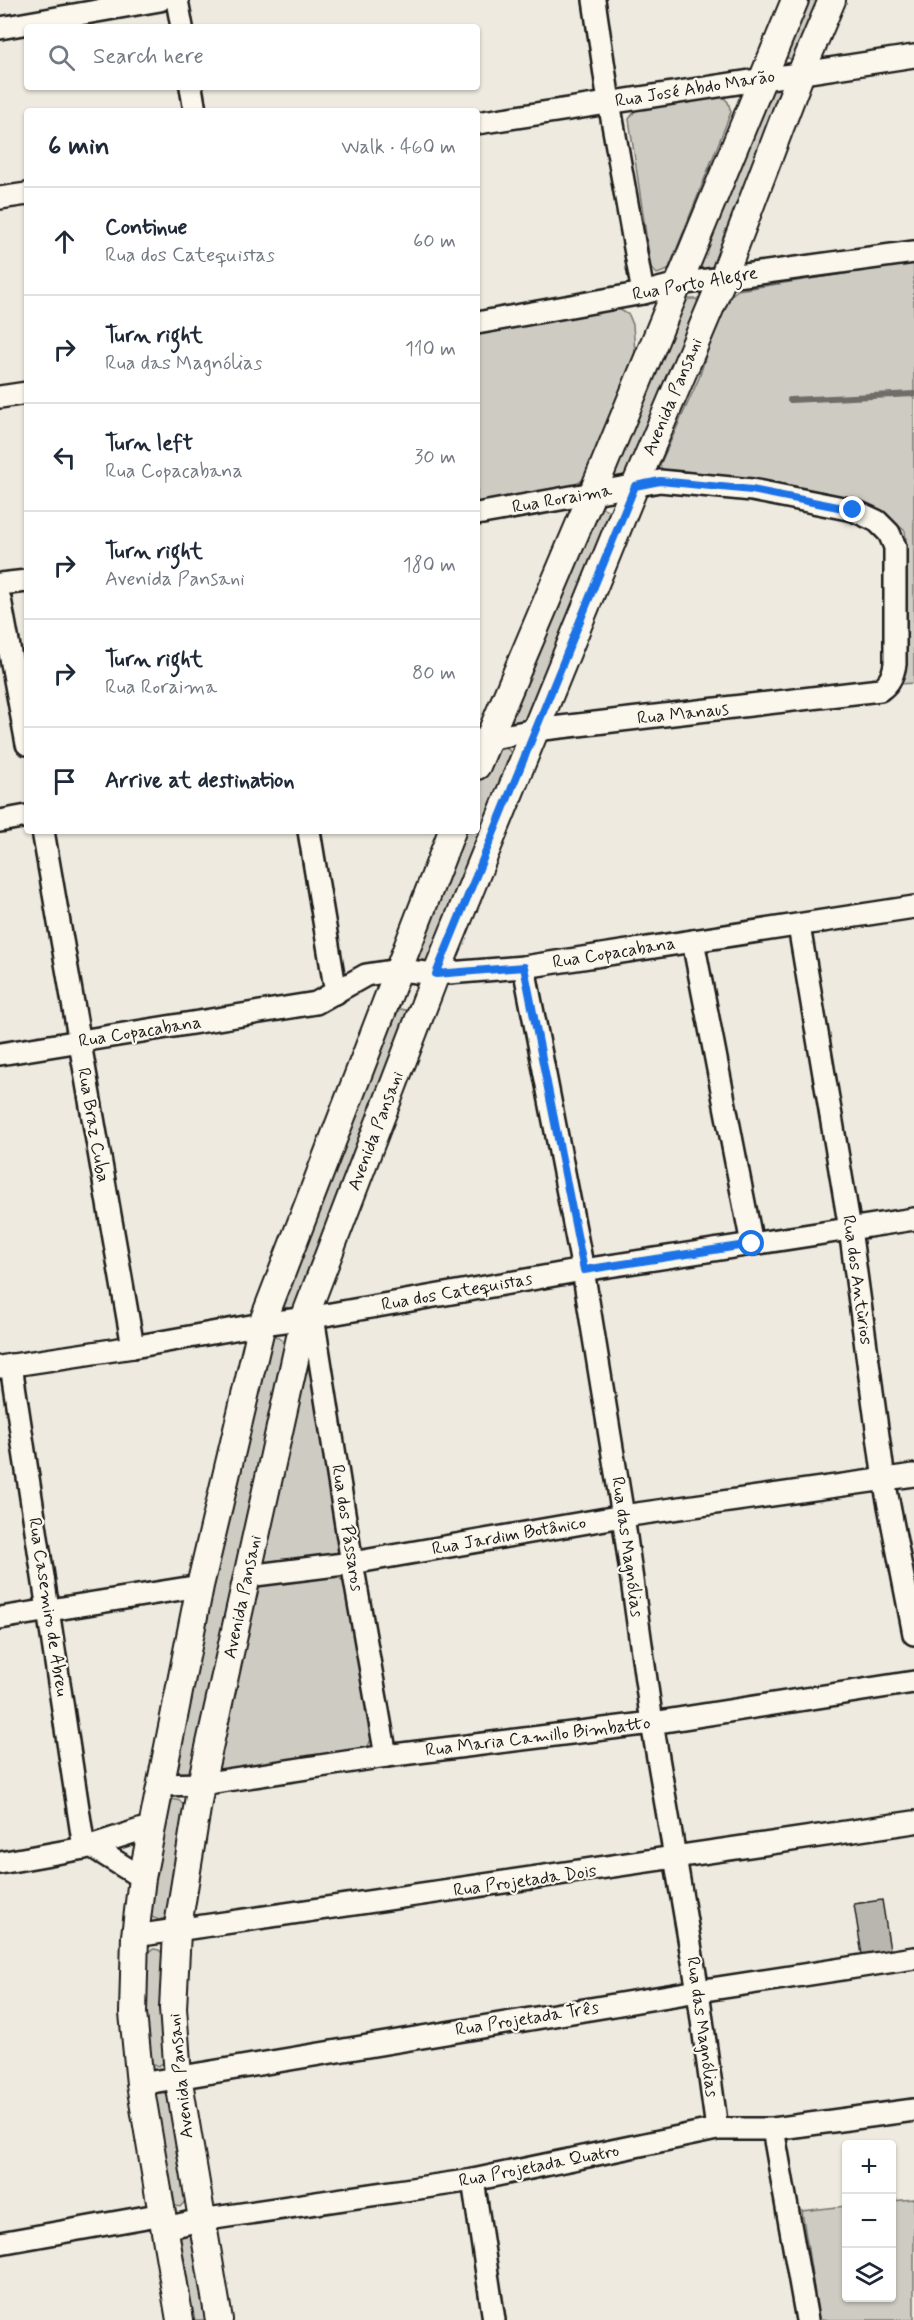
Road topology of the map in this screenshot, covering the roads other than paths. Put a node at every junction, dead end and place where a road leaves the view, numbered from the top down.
1 (160, 0) edge
2 (177, 0) edge
3 (594, 0) edge
4 (795, 0) edge
5 (832, 0) edge
6 (181, 24) edge
7 (0, 28) edge
8 (914, 56) edge
9 (801, 73) junction
10 (763, 80) junction
11 (192, 90) edge
12 (609, 102) junction
13 (194, 108) edge
14 (480, 123) edge
15 (24, 194) edge
16 (0, 198) edge
17 (914, 252) edge
18 (723, 278) junction
19 (678, 284) junction
20 (643, 293) junction
21 (480, 323) edge
22 (24, 393) edge
23 (0, 397) edge
24 (635, 486) junction
25 (592, 494) junction
26 (480, 513) edge
27 (24, 581) edge
28 (0, 584) edge
29 (0, 599) edge
30 (888, 685) joint
31 (24, 728) edge
32 (534, 730) junction
33 (482, 740) edge
34 (24, 817) edge
35 (0, 821) edge
36 (43, 834) edge
37 (310, 834) edge
38 (451, 834) edge
39 (914, 907) edge
40 (799, 926) junction
41 (693, 941) junction
42 (524, 967) junction
43 (398, 970) junction
44 (436, 974) junction
45 (336, 993) junction
46 (78, 1042) junction
47 (0, 1054) edge
48 (914, 1219) edge
49 (850, 1229) junction
50 (752, 1244) junction
51 (584, 1270) junction
52 (309, 1312) junction
53 (262, 1324) junction
54 (133, 1347) junction
55 (5, 1366) edge
56 (914, 1475) edge
57 (884, 1480) junction
58 (623, 1516) junction
59 (352, 1563) junction
60 (247, 1576) junction
61 (200, 1586) junction
62 (49, 1610) junction
63 (0, 1618) edge
64 (914, 1634) edge
65 (914, 1682) edge
66 (652, 1723) junction
67 (386, 1756) junction
68 (201, 1784) junction
69 (161, 1785) junction
70 (914, 1822) edge
71 (152, 1826) junction
72 (88, 1847) junction
73 (675, 1859) junction
74 (0, 1863) edge
75 (142, 1878) junction
76 (177, 1932) junction
77 (135, 1936) junction
78 (914, 1958) edge
79 (698, 1991) junction
80 (178, 2076) junction
81 (140, 2084) junction
82 (914, 2110) edge
83 (717, 2129) junction
84 (773, 2129) junction
85 (473, 2180) junction
86 (201, 2220) junction
87 (164, 2221) junction
88 (0, 2242) edge
89 (180, 2320) edge
90 (219, 2320) edge
91 (494, 2320) edge
92 (807, 2320) edge

1 - 7 street
2 - 6 street
3 - 12 street
4 - 10 main road, Avenida Pansani
5 - 9 main road, Avenida Pansani
8 - 9 street, Rua José Abdo Marão
9 - 10 street, Rua José Abdo Marão
9 - 18 main road, Avenida Pansani
10 - 12 street, Rua José Abdo Marão
10 - 19 main road, Avenida Pansani
11 - 13 street
12 - 14 street, Rua José Abdo Marão
12 - 20 street
15 - 16 street
17 - 18 street, Rua Porto Alegre
18 - 19 street, Rua Porto Alegre
18 - 24 main road, Avenida Pansani
19 - 20 street, Rua Porto Alegre
19 - 25 main road, Avenida Pansani
20 - 21 street, Rua Porto Alegre
22 - 23 street
24 - 25 street, Rua Roraima
24 - 30 street, Rua Roraima
24 - 32 main road, Avenida Pansani
25 - 26 street, Rua Roraima
25 - 33 main road, Avenida Pansani
27 - 28 street
29 - 31 street
30 - 32 street, Rua Manaus
32 - 33 street, Rua Manaus
32 - 44 main road, Avenida Pansani
34 - 35 street
36 - 46 street, Rua Braz Cuba
37 - 45 street
38 - 43 main road, Avenida Pansani
39 - 40 street, Rua Copacabana
40 - 41 street, Rua Copacabana
40 - 49 street, Rua dos Antùrios
41 - 42 street, Rua Copacabana
41 - 50 street
42 - 44 street, Rua Copacabana
42 - 51 street, Rua das Magnólias
43 - 44 street, Rua Copacabana
43 - 45 street, Rua Copacabana
43 - 53 main road, Avenida Pansani
44 - 52 main road, Avenida Pansani
45 - 46 street, Rua Copacabana
46 - 47 street, Rua Copacabana
46 - 54 street, Rua Braz Cuba
48 - 49 street, Rua dos Catequistas
49 - 50 street, Rua dos Catequistas
49 - 57 street, Rua dos Antùrios
50 - 51 street, Rua dos Catequistas
51 - 52 street, Rua dos Catequistas
51 - 58 street, Rua das Magnólias
52 - 53 street, Rua dos Catequistas
52 - 59 street, Rua dos Pássaros
52 - 60 main road, Avenida Pansani
53 - 54 street, Rua dos Catequistas
53 - 61 main road, Avenida Pansani
54 - 55 street, Rua dos Catequistas
55 - 62 street, Rua Casemiro de Abreu
56 - 57 street, Rua Jardim Botânico
57 - 58 street, Rua Jardim Botânico
57 - 64 street, Rua dos Antùrios
58 - 59 street, Rua Jardim Botânico
58 - 66 street, Rua das Magnólias
59 - 60 street, Rua Jardim Botânico
59 - 67 street, Rua dos Pássaros
60 - 68 main road, Avenida Pansani
61 - 62 street
61 - 69 main road, Avenida Pansani
62 - 63 street
62 - 72 street, Rua Casemiro de Abreu
65 - 66 street, Rua Maria Camillo Bimbatto
66 - 67 street, Rua Maria Camillo Bimbatto
66 - 73 street, Rua das Magnólias
67 - 68 street, Rua Maria Camillo Bimbatto
68 - 69 street, Rua Maria Camillo Bimbatto
68 - 76 main road, Avenida Pansani
69 - 71 main road, Avenida Pansani
70 - 73 street, Rua Projetada Dois
71 - 72 street
71 - 75 main road, Avenida Pansani
72 - 74 street
72 - 75 street
73 - 76 street, Rua Projetada Dois
73 - 79 street, Rua das Magnólias
75 - 77 main road, Avenida Pansani
76 - 77 street, Rua Projetada Dois
76 - 80 main road, Avenida Pansani
77 - 81 main road, Avenida Pansani
78 - 79 street, Rua Projetada Três
79 - 80 street, Rua Projetada Três
79 - 83 street, Rua das Magnólias
80 - 81 street, Rua Projetada Três
80 - 86 main road, Avenida Pansani
81 - 87 main road, Avenida Pansani
82 - 84 street, Rua Projetada Quatro
83 - 84 street, Rua Projetada Quatro
83 - 85 street, Rua Projetada Quatro
84 - 92 street
85 - 86 street, Rua Projetada Quatro
85 - 91 street
86 - 87 street, Rua Projetada Quatro
86 - 90 main road, Avenida Pansani
87 - 88 street, Rua Projetada Quatro
87 - 89 main road, Avenida Pansani

